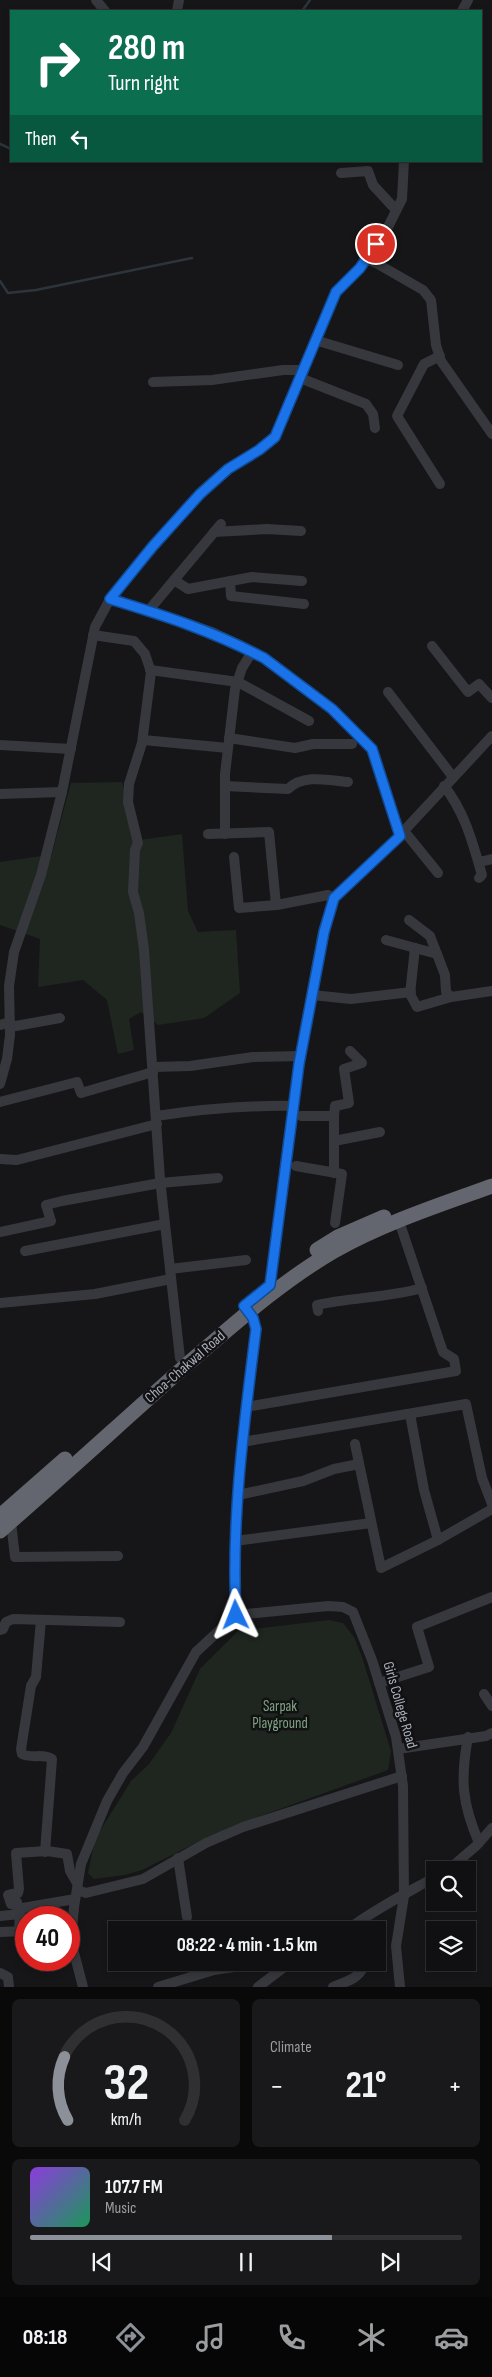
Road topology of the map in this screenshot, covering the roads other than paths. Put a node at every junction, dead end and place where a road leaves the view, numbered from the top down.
1 (96, 0) edge
2 (104, 10) edge
3 (404, 162) edge
4 (341, 173) dead end
5 (396, 210) junction
6 (366, 259) junction
7 (316, 340) junction
8 (440, 356) junction
9 (398, 365) dead end
10 (301, 374) junction
11 (153, 382) dead end
12 (375, 428) dead end
13 (492, 434) edge
14 (440, 484) dead end
15 (302, 530) dead end
16 (174, 580) junction
17 (302, 580) dead end
18 (230, 581) junction
19 (110, 599) junction
20 (304, 604) dead end
21 (149, 610) junction
22 (93, 635) junction
23 (432, 646) dead end
24 (252, 652) junction
25 (150, 670) junction
26 (238, 682) junction
27 (388, 692) dead end
28 (492, 698) edge
29 (308, 721) dead end
30 (492, 736) edge
31 (143, 740) junction
32 (228, 743) junction
33 (0, 744) edge
34 (352, 744) dead end
35 (71, 749) junction
36 (453, 777) junction
37 (348, 782) dead end
38 (225, 786) junction
39 (444, 786) junction
40 (62, 792) junction
41 (0, 794) edge
42 (402, 833) junction
43 (208, 834) dead end
44 (225, 834) junction
45 (234, 857) dead end
46 (492, 859) edge
47 (479, 862) junction
48 (438, 874) dead end
49 (479, 878) dead end
50 (334, 898) junction
51 (276, 905) junction
52 (409, 920) dead end
53 (386, 940) dead end
54 (415, 948) junction
55 (437, 954) junction
56 (492, 991) edge
57 (411, 992) junction
58 (5, 994) edge
59 (312, 995) junction
60 (451, 997) junction
61 (60, 1018) dead end
62 (6, 1025) edge
63 (350, 1051) dead end
64 (300, 1056) junction
65 (153, 1069) junction
66 (0, 1084) edge
67 (0, 1102) edge
68 (294, 1106) junction
69 (301, 1116) dead end
70 (334, 1116) junction
71 (157, 1120) junction
72 (380, 1132) dead end
73 (334, 1141) junction
74 (0, 1159) edge
75 (296, 1166) dead end
76 (334, 1173) junction
77 (218, 1178) dead end
78 (492, 1178) edge
79 (160, 1183) junction
80 (492, 1186) edge
81 (335, 1223) dead end
82 (165, 1224) junction
83 (392, 1224) junction
84 (0, 1232) edge
85 (25, 1251) dead end
86 (246, 1260) dead end
87 (171, 1274) junction
88 (270, 1285) junction
89 (422, 1288) junction
90 (0, 1303) edge
91 (247, 1309) junction
92 (318, 1311) dead end
93 (180, 1358) junction
94 (246, 1406) junction
95 (410, 1414) junction
96 (242, 1442) junction
97 (355, 1444) dead end
98 (359, 1464) junction
99 (238, 1495) junction
100 (492, 1504) edge
101 (492, 1509) edge
102 (4, 1523) edge
103 (371, 1523) junction
104 (438, 1540) junction
105 (235, 1541) junction
106 (118, 1556) dead end
107 (492, 1597) edge
108 (236, 1615) junction
109 (41, 1620) junction
110 (120, 1622) dead end
111 (0, 1630) edge
112 (379, 1683) junction
113 (484, 1694) dead end
114 (492, 1706) edge
115 (492, 1733) edge
116 (468, 1737) junction
117 (398, 1749) junction
118 (402, 1776) junction
119 (492, 1828) edge
120 (479, 1843) junction
121 (45, 1852) junction
122 (178, 1858) junction
123 (458, 1861) edge
124 (426, 1883) edge
125 (76, 1891) junction
126 (404, 1896) junction
127 (17, 1906) edge
128 (34, 1906) edge
129 (74, 1906) edge
130 (15, 1912) edge
131 (0, 1916) edge
132 (187, 1917) dead end
133 (359, 1921) edge
134 (0, 1932) edge
135 (15, 1932) edge
136 (79, 1971) edge
137 (211, 1971) edge
138 (279, 1971) edge
139 (362, 1971) edge
140 (0, 1973) edge
141 (171, 1986) edge
142 (9, 1987) edge
143 (83, 1987) edge
144 (158, 1987) edge
145 (258, 1987) edge
146 (333, 1987) edge
147 (400, 1987) edge

1 - 2 street
3 - 5 street
4 - 5 street
5 - 6 street
6 - 7 street
6 - 8 street
7 - 9 street
7 - 10 street
8 - 13 street
8 - 14 street
10 - 11 street
10 - 12 street
10 - 19 street
15 - 16 street
16 - 18 street
16 - 21 street
17 - 18 street
18 - 20 street
19 - 21 street
19 - 22 street
21 - 24 street
22 - 25 street
22 - 35 street
23 - 28 street
24 - 26 street
24 - 42 street
25 - 26 street
25 - 31 street
26 - 29 street
26 - 32 street
27 - 36 street
30 - 36 street
31 - 32 street
31 - 65 street
32 - 34 street
32 - 38 street
33 - 35 street
35 - 40 street
36 - 39 street
37 - 38 street
38 - 44 street
39 - 42 street
39 - 47 street
40 - 41 street
40 - 58 street
42 - 48 street
42 - 50 street
43 - 44 street
44 - 51 street
45 - 51 street
46 - 47 street
47 - 49 street
50 - 51 street
50 - 59 street
52 - 55 street
53 - 54 street
54 - 55 street
54 - 57 street
55 - 60 street
56 - 60 street
57 - 59 street
57 - 60 street
58 - 62 street
59 - 64 street
61 - 62 street
62 - 66 street
63 - 70 street
64 - 65 street
64 - 68 street
65 - 67 street
65 - 71 street
68 - 71 street
68 - 88 street
69 - 70 street
70 - 73 street
71 - 74 street
71 - 79 street
72 - 73 street
73 - 76 street
75 - 76 street
76 - 81 street
77 - 79 street
78 - 88 highway
79 - 82 street
79 - 84 street
80 - 83 highway, Choa-Chakwal Road
82 - 85 street
82 - 87 street
83 - 89 street
83 - 91 highway, Choa-Chakwal Road
86 - 87 street
87 - 90 street
87 - 93 street
88 - 91 highway
89 - 92 street
89 - 94 street
91 - 93 highway
91 - 94 street
91 - 102 highway, Choa-Chakwal Road
93 - 102 highway
94 - 96 street
95 - 96 street
95 - 100 street
95 - 104 street
96 - 99 street
97 - 98 street
98 - 99 street
98 - 103 street
99 - 105 street
101 - 104 street
102 - 106 street
103 - 104 street
103 - 105 street
105 - 108 street
107 - 112 street
108 - 112 street, Girls College Road
108 - 125 street
109 - 110 street
109 - 111 street
109 - 121 street
112 - 117 street, Girls College Road
113 - 114 street
115 - 116 street
116 - 117 street
116 - 120 street
117 - 118 street, Girls College Road
118 - 122 street
118 - 126 street, Girls College Road
119 - 120 street
120 - 123 street
121 - 125 street
121 - 127 street
122 - 125 street
122 - 132 street
124 - 126 street
125 - 128 street
125 - 129 street
126 - 133 street
126 - 147 street, Girls College Road
130 - 131 street
134 - 135 street
136 - 143 street
137 - 141 street
138 - 145 street
139 - 146 street
140 - 142 street
141 - 144 street

